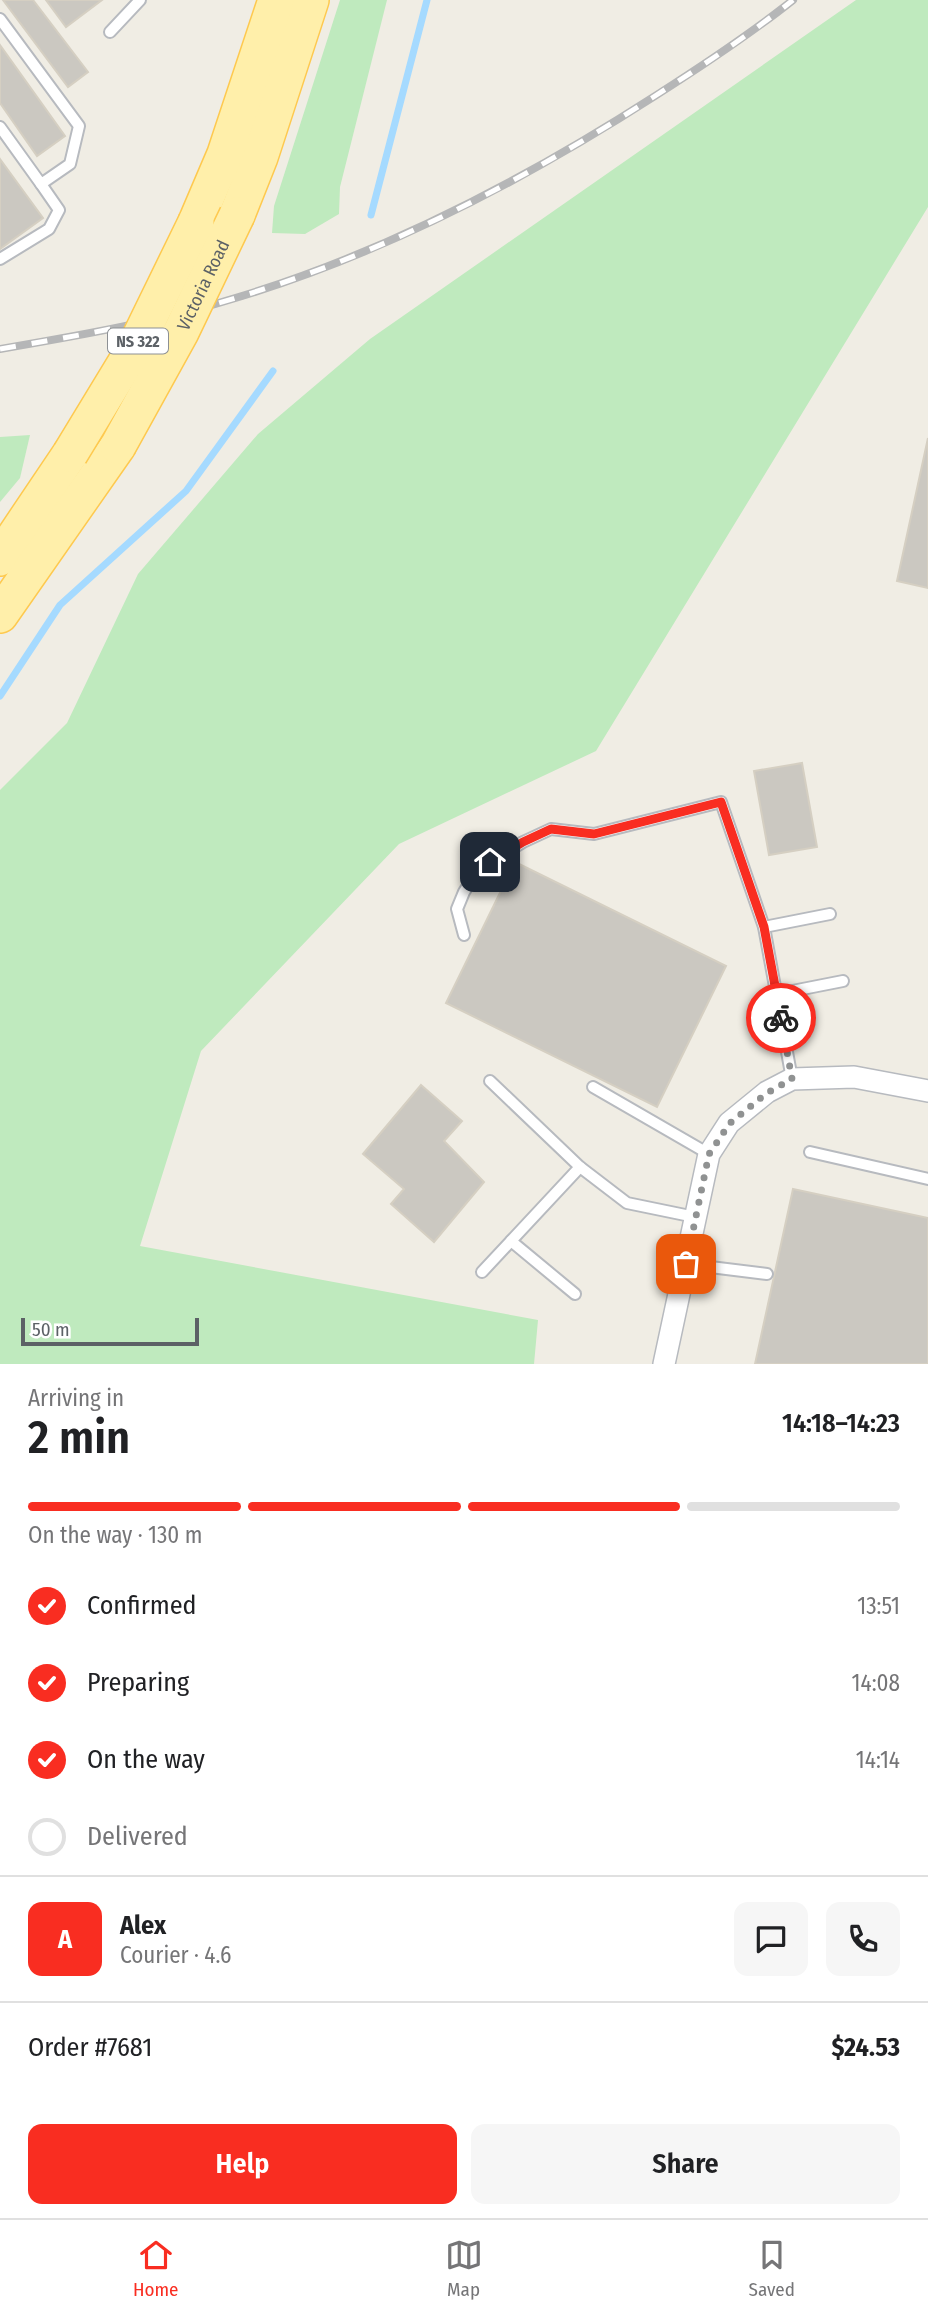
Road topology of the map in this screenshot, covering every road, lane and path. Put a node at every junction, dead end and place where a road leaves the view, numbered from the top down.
1 (139, 0) edge
2 (276, 0) edge
3 (311, 0) edge
4 (0, 19) edge
5 (110, 32) dead end
6 (0, 127) edge
7 (41, 184) junction
8 (0, 259) edge
9 (0, 558) edge
10 (0, 615) edge
11 (830, 914) dead end
12 (764, 927) junction
13 (464, 935) dead end
14 (843, 981) dead end
15 (776, 994) junction
16 (792, 1079) junction
17 (490, 1081) dead end
18 (593, 1087) dead end
19 (928, 1091) edge
20 (810, 1152) dead end
21 (709, 1154) junction
22 (580, 1167) junction
23 (928, 1179) edge
24 (695, 1217) junction
25 (511, 1241) junction
26 (686, 1264) junction
27 (482, 1272) dead end
28 (766, 1274) dead end
29 (575, 1294) dead end
30 (664, 1364) edge

1 - 5 lane
2 - 9 main road, Victoria Road / NS 322, bridge
3 - 10 main road, Victoria Road / NS 322, bridge
4 - 7 lane
6 - 7 lane
7 - 8 lane
11 - 12 lane
12 - 13 lane
12 - 15 lane
14 - 15 lane
15 - 16 lane
16 - 19 street
16 - 21 street
17 - 22 lane
18 - 21 lane
20 - 23 lane
21 - 24 street
22 - 24 lane
22 - 25 lane
24 - 26 street
25 - 27 lane
25 - 29 lane
26 - 28 lane
26 - 30 street

